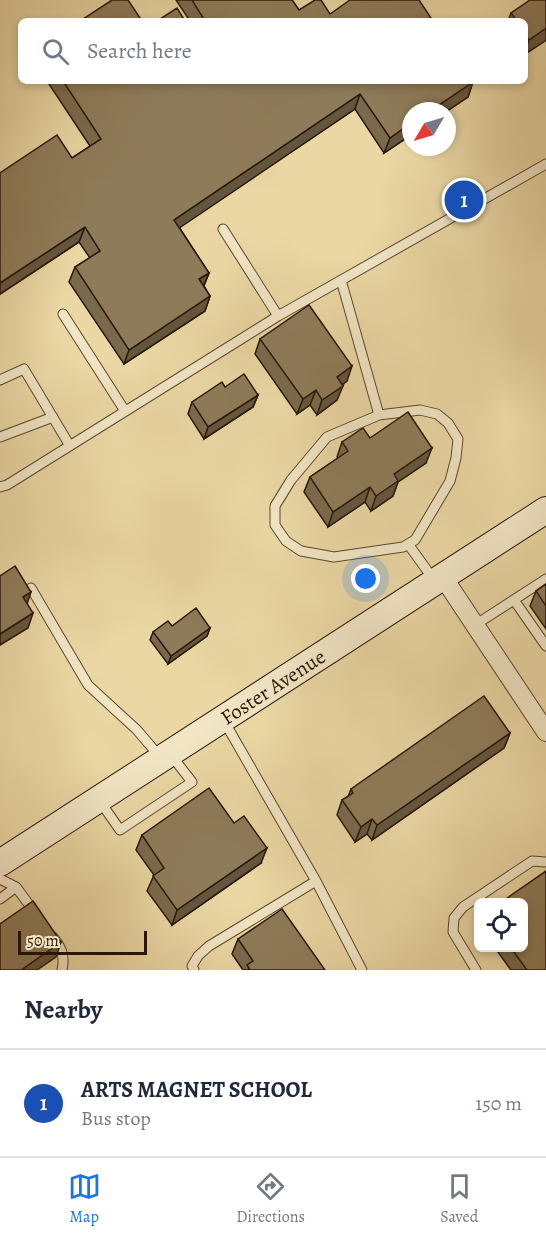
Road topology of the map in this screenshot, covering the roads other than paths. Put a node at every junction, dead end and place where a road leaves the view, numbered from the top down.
1 (546, 164) edge
2 (224, 229) dead end
3 (341, 280) junction
4 (63, 314) dead end
5 (278, 316) junction
6 (0, 380) edge
7 (125, 411) junction
8 (379, 415) junction
9 (53, 417) junction
10 (0, 437) edge
11 (70, 446) junction
12 (0, 487) edge
13 (546, 510) edge
14 (408, 544) junction
15 (439, 579) junction
16 (546, 579) edge
17 (31, 588) edge
18 (514, 600) junction
19 (475, 625) junction
20 (546, 646) edge
21 (541, 712) edge
22 (222, 719) junction
23 (546, 732) edge
24 (166, 756) junction
25 (98, 800) junction
26 (546, 862) edge
27 (0, 863) edge
28 (0, 879) edge
29 (316, 881) junction
30 (16, 887) junction
31 (0, 899) edge
32 (41, 920) edge
33 (47, 928) edge
34 (62, 970) edge
35 (194, 970) edge
36 (362, 970) edge
37 (476, 970) edge

1 - 3 lane
2 - 5 lane
3 - 5 lane
3 - 8 lane
4 - 7 lane
5 - 7 lane
6 - 9 lane
7 - 11 lane
8 - 14 lane
8 - 14 lane
9 - 10 lane
9 - 11 lane
11 - 12 lane
13 - 15 main road, Foster Avenue
14 - 15 lane
15 - 19 street
15 - 22 main road, Foster Avenue
16 - 18 lane
17 - 24 lane
18 - 19 lane
18 - 20 lane
19 - 21 street
21 - 23 street
22 - 24 main road, Foster Avenue
22 - 29 lane
24 - 25 main road, Foster Avenue
24 - 25 lane
25 - 27 main road, Foster Avenue
26 - 37 lane
28 - 30 lane
29 - 35 lane
29 - 36 lane
30 - 31 lane
30 - 32 lane
33 - 34 lane

